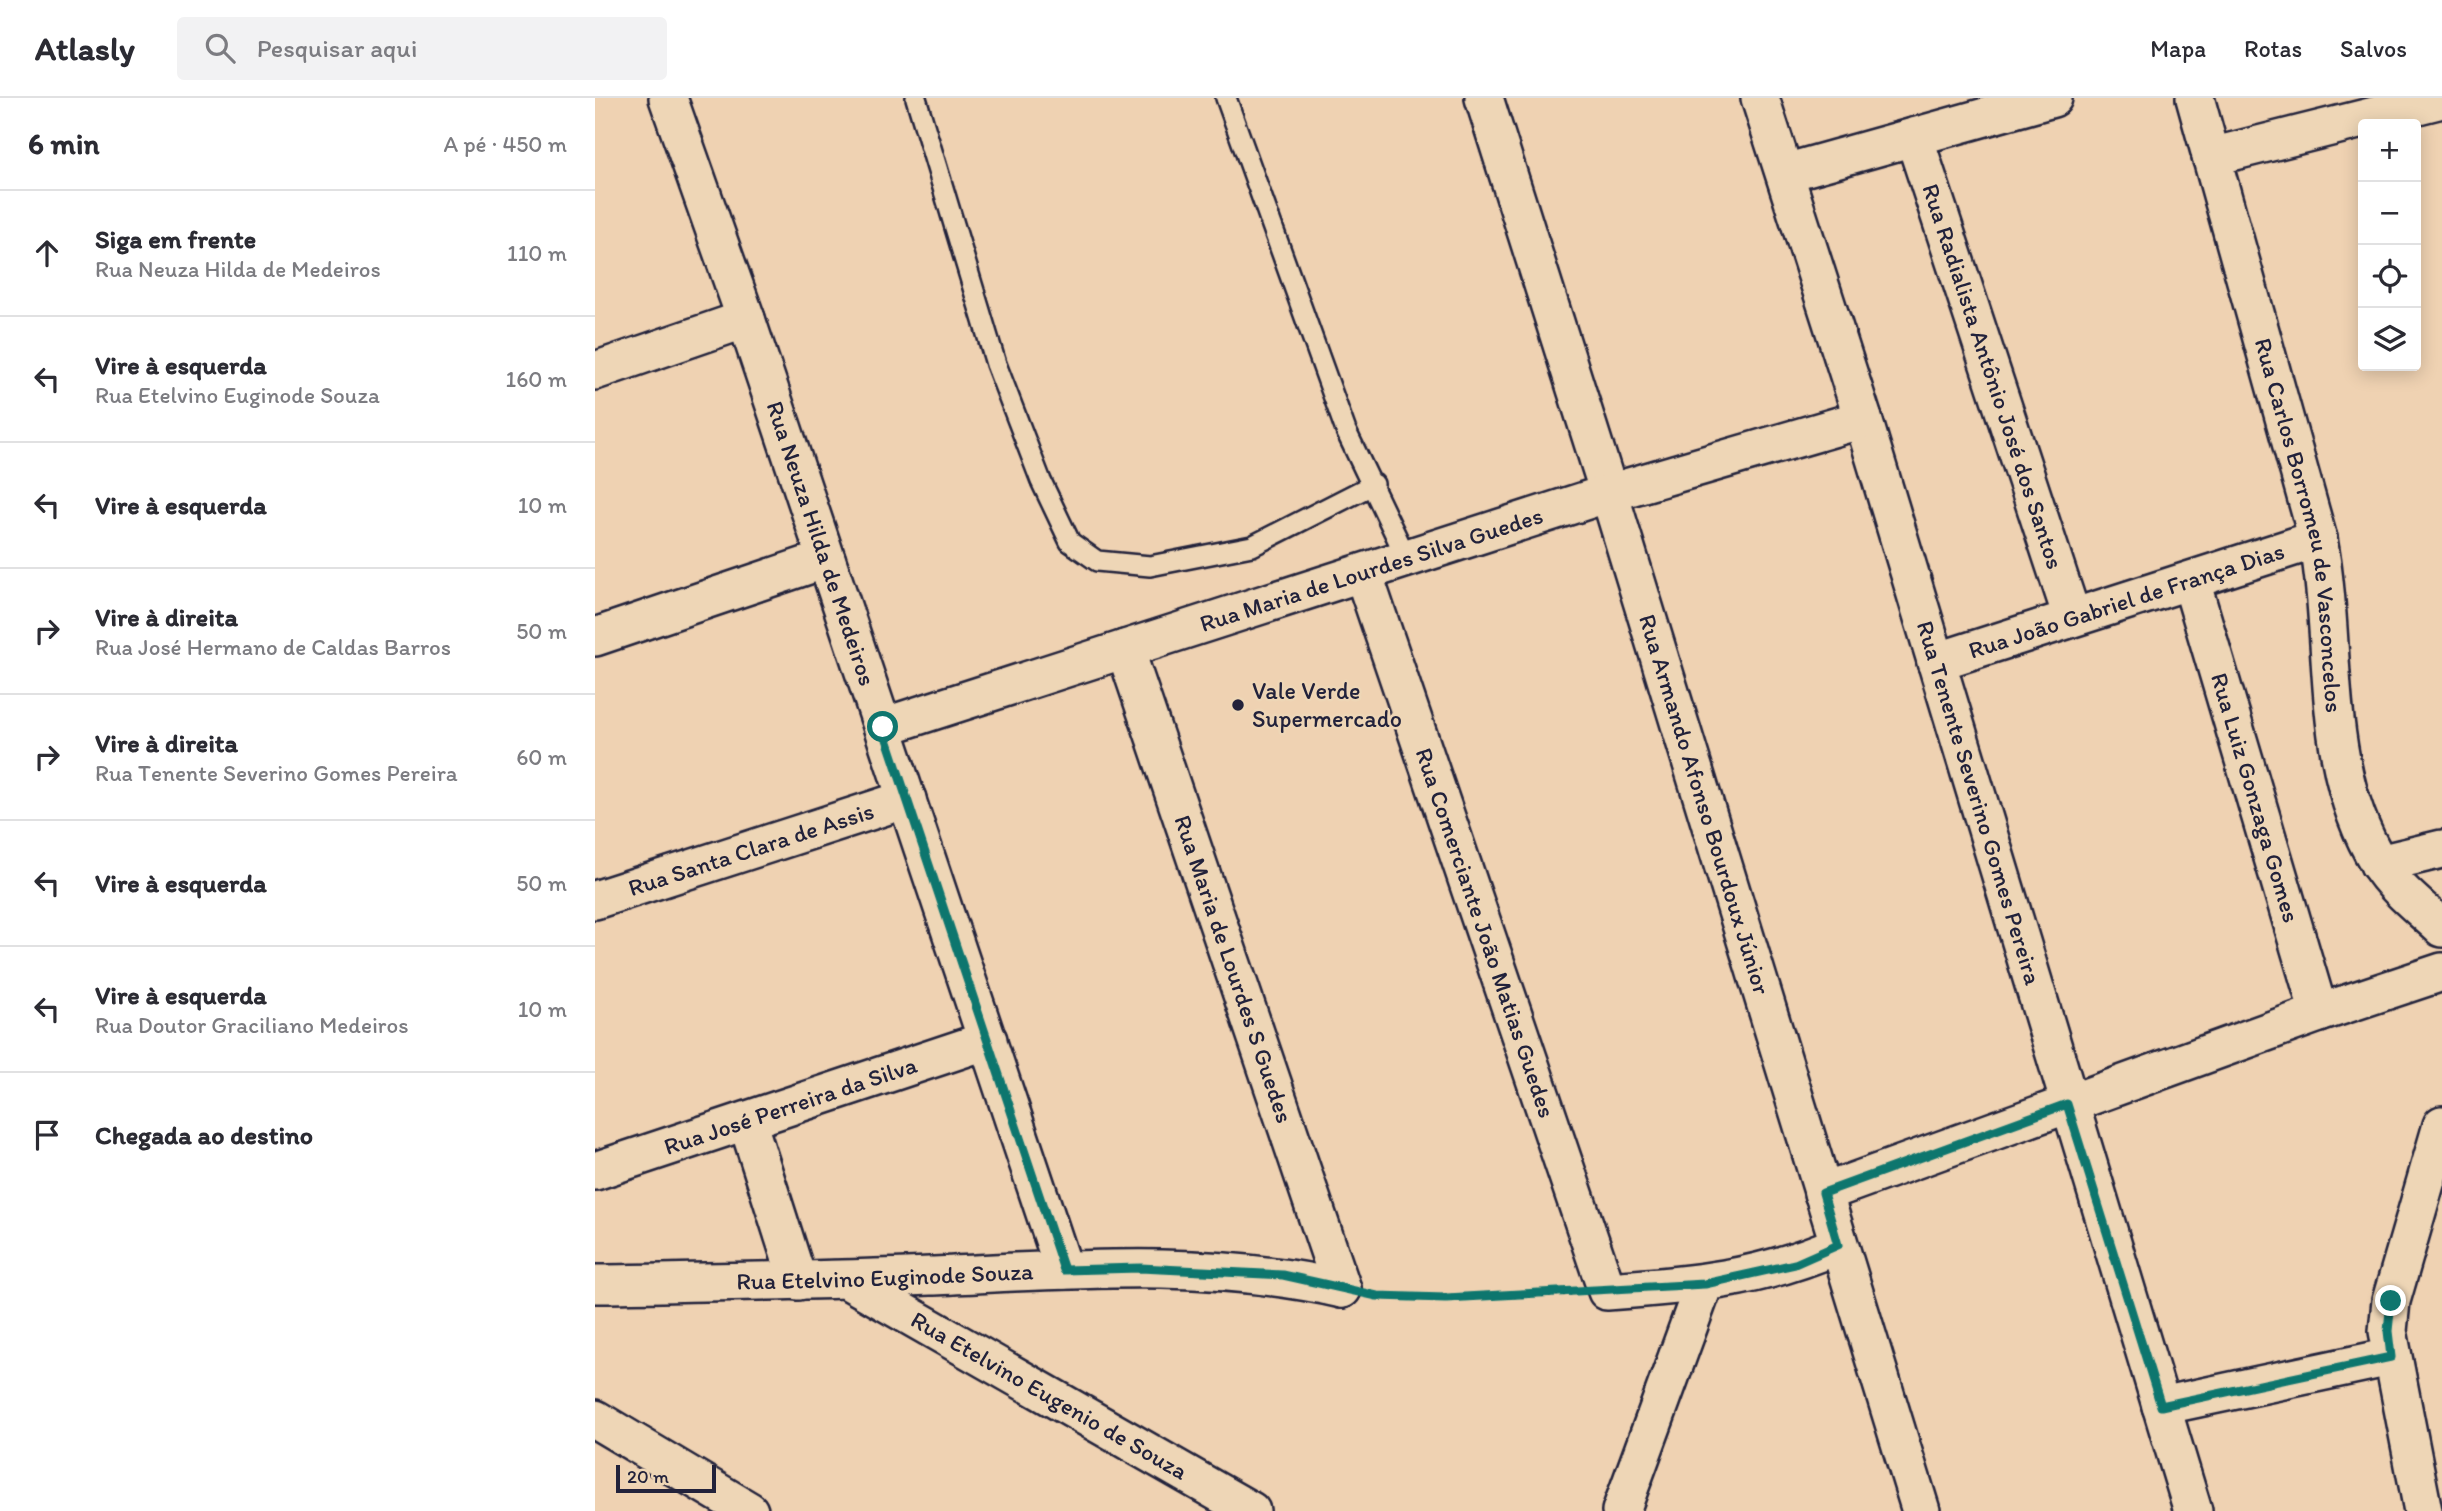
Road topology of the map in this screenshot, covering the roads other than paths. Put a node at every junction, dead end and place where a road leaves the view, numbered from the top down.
1 (668, 98) edge
2 (916, 98) edge
3 (1226, 98) edge
4 (1485, 98) edge
5 (1760, 98) edge
6 (2195, 98) edge
7 (2045, 99) edge
8 (2442, 99) edge
9 (1914, 137) junction
10 (2211, 157) junction
11 (1785, 173) junction
12 (746, 319) junction
13 (595, 371) edge
14 (1863, 419) junction
15 (1374, 484) junction
16 (1609, 493) junction
17 (2318, 539) junction
18 (826, 559) junction
19 (1407, 559) junction
20 (1363, 573) junction
21 (2191, 581) junction
22 (2073, 617) junction
23 (595, 636) edge
24 (1125, 649) junction
25 (1936, 662) junction
26 (883, 727) junction
27 (907, 799) junction
28 (2442, 849) edge
29 (2379, 864) junction
30 (595, 900) edge
31 (2442, 928) edge
32 (2442, 972) edge
33 (2319, 1013) junction
34 (988, 1040) junction
35 (2067, 1104) junction
36 (747, 1121) junction
37 (2442, 1125) edge
38 (595, 1171) edge
39 (1823, 1193) junction
40 (1838, 1245) junction
41 (1064, 1270) junction
42 (847, 1280) junction
43 (798, 1281) junction
44 (595, 1284) edge
45 (1705, 1284) junction
46 (1342, 1289) joint
47 (2391, 1357) junction
48 (2161, 1406) junction
49 (595, 1419) edge
50 (749, 1511) edge
51 (1251, 1511) edge
52 (1621, 1511) edge
53 (1921, 1511) edge
54 (2193, 1511) edge
55 (2423, 1511) edge

1 - 12 street, Rua Neuza Hilda de Medeiros
2 - 15 lane
3 - 15 lane
4 - 16 street, Rua Armando Afonso Bourdoux Júnior
5 - 11 street, Rua Tenente Severino Gomes Pereira
6 - 10 street, Rua Carlos Borromeu de Vasconcelos
7 - 9 street
8 - 10 street
9 - 11 street
9 - 22 street, Rua Radialista Antônio José dos Santos
10 - 17 street, Rua Carlos Borromeu de Vasconcelos
11 - 14 street, Rua Tenente Severino Gomes Pereira
12 - 13 street
12 - 18 street, Rua Neuza Hilda de Medeiros
14 - 16 street, Rua Maria de Lourdes Silva Guedes
14 - 25 street, Rua Tenente Severino Gomes Pereira
15 - 19 lane
16 - 19 street, Rua Maria de Lourdes Silva Guedes
16 - 39 street, Rua Armando Afonso Bourdoux Júnior
17 - 21 street, Rua João Gabriel de França Dias
17 - 29 street, Rua Carlos Borromeu de Vasconcelos
18 - 23 street
18 - 26 street, Rua Neuza Hilda de Medeiros
19 - 20 street, Rua Maria de Lourdes Silva Guedes
20 - 24 street, Rua Maria de Lourdes Silva Guedes
20 - 45 street, Rua Comerciante João Matias Guedes
21 - 22 street, Rua João Gabriel de França Dias
21 - 33 street, Rua Luiz Gonzaga Gomes
22 - 25 street, Rua João Gabriel de França Dias
24 - 26 street, Rua Maria de Lourdes Silva Guedes
24 - 46 street, Rua Maria de Lourdes S Guedes
25 - 35 street, Rua Tenente Severino Gomes Pereira
26 - 27 street, Rua Neuza Hilda de Medeiros
27 - 30 street, Rua Santa Clara de Assis
27 - 34 street, Rua Neuza Hilda de Medeiros
28 - 29 street
29 - 31 street, Rua Carlos Borromeu de Vasconcelos
32 - 33 street
33 - 35 street
34 - 36 street, Rua José Perreira da Silva
34 - 41 street, Rua Neuza Hilda de Medeiros
35 - 39 street
35 - 48 street, Rua Tenente Severino Gomes Pereira
36 - 38 street, Rua José Perreira da Silva
36 - 43 street
37 - 47 street
39 - 40 street, Rua Armando Afonso Bourdoux Júnior
40 - 45 street
40 - 53 street, Rua Armando Afonso Bourdoux Júnior
41 - 42 street, Rua Etelvino Euginode Souza
41 - 46 street, Rua Etelvino Euginode Souza
42 - 43 street, Rua Etelvino Euginode Souza
42 - 51 street, Rua Etelvino Eugenio de Souza
43 - 44 street, Rua Etelvino Euginode Souza
45 - 52 street
47 - 48 street
47 - 55 street
48 - 54 street, Rua Tenente Severino Gomes Pereira
49 - 50 street

